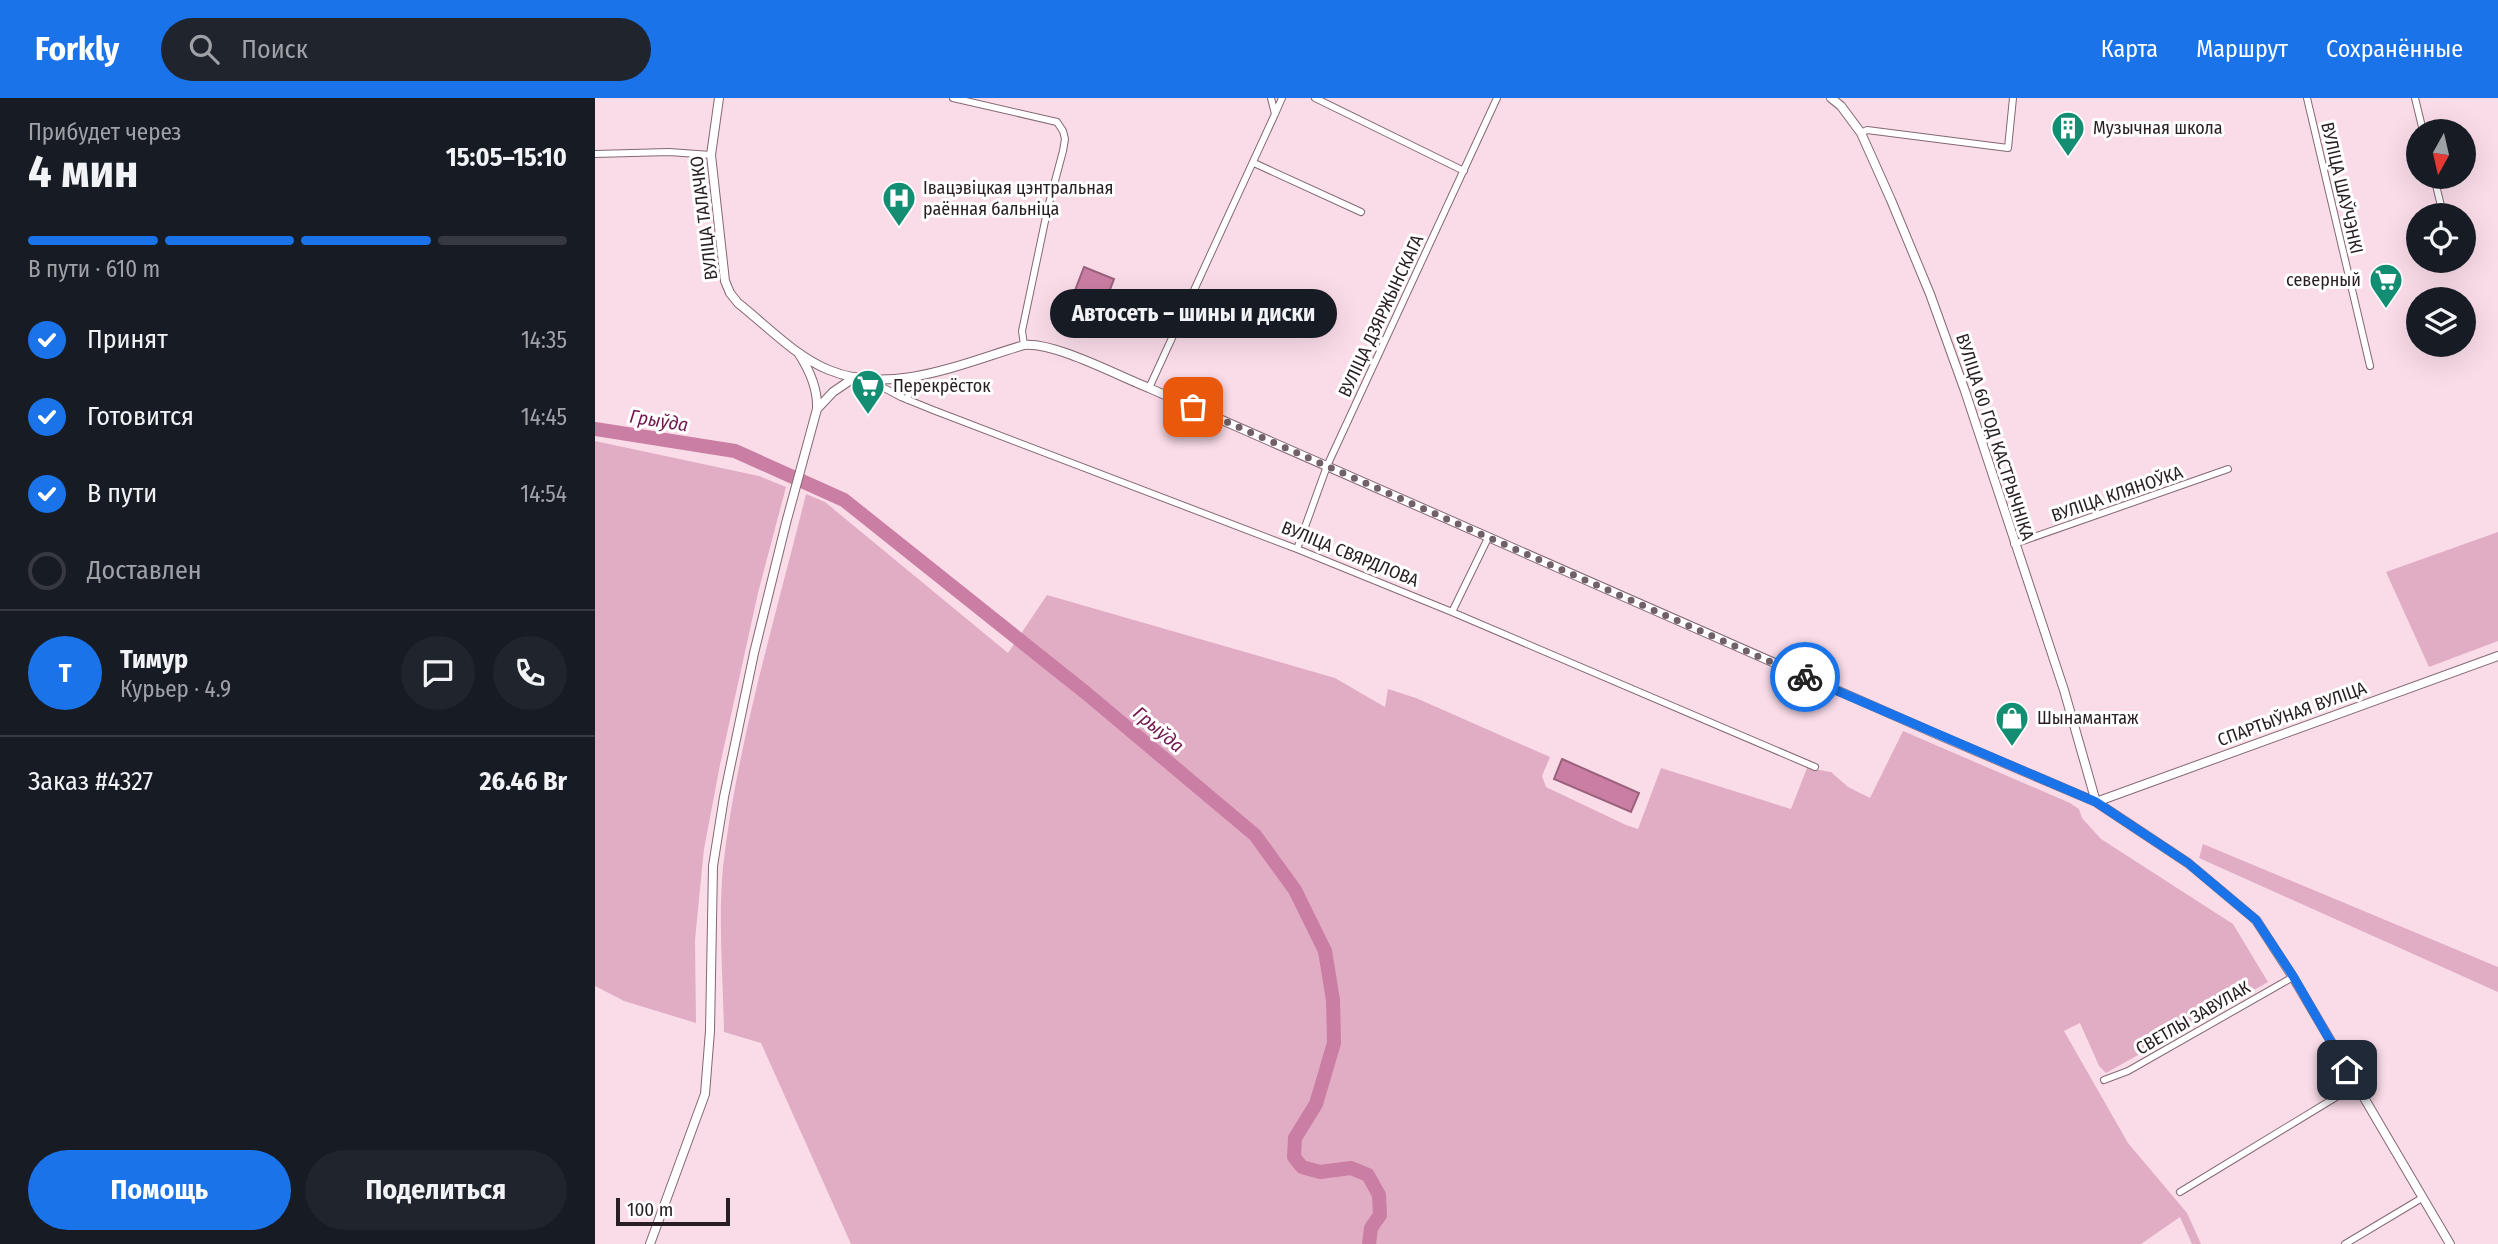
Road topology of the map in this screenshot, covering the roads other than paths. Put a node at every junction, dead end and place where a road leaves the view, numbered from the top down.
1 (719, 98) edge
2 (953, 98) edge
3 (1271, 98) edge
4 (1282, 98) edge
5 (1315, 98) edge
6 (1497, 98) edge
7 (1831, 98) edge
8 (2013, 98) edge
9 (2307, 98) edge
10 (2414, 98) edge
11 (1275, 114) junction
12 (2420, 119) edge
13 (1861, 133) junction
14 (595, 154) edge
15 (710, 155) junction
16 (1254, 163) junction
17 (1464, 171) junction
18 (1361, 212) dead end
19 (1024, 345) junction
20 (797, 352) junction
21 (2370, 366) dead end
22 (829, 370) joint
23 (855, 377) junction
24 (910, 377) junction
25 (869, 380) junction
26 (1149, 388) junction
27 (908, 400) junction
28 (817, 409) junction
29 (1327, 466) junction
30 (2228, 469) dead end
31 (1488, 538) junction
32 (2014, 544) junction
33 (1297, 549) junction
34 (1452, 612) junction
35 (2498, 656) edge
36 (1815, 767) dead end
37 (2096, 802) junction
38 (2293, 976) junction
39 (2104, 1080) dead end
40 (2356, 1084) junction
41 (2180, 1192) dead end
42 (2422, 1198) junction
43 (650, 1244) edge
44 (2345, 1244) edge
45 (2450, 1244) edge

1 - 15 street, ВУЛІЦА ТАЛАЧКО
2 - 19 street
3 - 11 street
4 - 11 street
5 - 17 street
6 - 17 street, ВУЛІЦА ДЗЯРЖЫНСКАГА
7 - 13 street, ВУЛІЦА 60 ГОД КАСТРЫЧНІКА
8 - 13 street
9 - 21 street, ВУЛІЦА ШАЎЧЭНКІ
10 - 12 street
11 - 16 street
13 - 32 street, ВУЛІЦА 60 ГОД КАСТРЫЧНІКА
14 - 15 street
15 - 20 street, ВУЛІЦА ТАЛАЧКО
16 - 18 street
16 - 26 street
17 - 29 street, ВУЛІЦА ДЗЯРЖЫНСКАГА
19 - 24 street, ВУЛІЦА СВЯРДЛОВА
19 - 26 street, ВУЛІЦА СВЯРДЛОВА
20 - 22 street, ВУЛІЦА ТАЛАЧКО
20 - 28 street
22 - 23 street, ВУЛІЦА СВЯРДЛОВА
23 - 25 street, ВУЛІЦА СВЯРДЛОВА
23 - 28 street
24 - 25 street, ВУЛІЦА СВЯРДЛОВА
24 - 27 street
25 - 27 street, ВУЛІЦА СВЯРДЛОВА
26 - 29 street, ВУЛІЦА СВЯРДЛОВА
27 - 33 street, ВУЛІЦА СВЯРДЛОВА
28 - 43 street
29 - 31 street, ВУЛІЦА СВЯРДЛОВА
29 - 33 street, ВУЛІЦА ДЗЯРЖЫНСКАГА
30 - 32 street, ВУЛІЦА КЛЯНОЎКА
31 - 34 street
31 - 37 street, ВУЛІЦА СВЯРДЛОВА
32 - 37 street, ВУЛІЦА 60 ГОД КАСТРЫЧНІКА
33 - 34 street, ВУЛІЦА СВЯРДЛОВА
34 - 36 street, ВУЛІЦА СВЯРДЛОВА
35 - 37 street, СПАРТЫЎНАЯ ВУЛІЦА
37 - 38 street, ВУЛІЦА СВЯРДЛОВА
38 - 39 street, СВЕТЛЫ ЗАВУЛАК
38 - 40 street, ВУЛІЦА СВЯРДЛОВА
40 - 41 street
40 - 42 street, ВУЛІЦА СВЯРДЛОВА
42 - 44 street
42 - 45 street, ВУЛІЦА СВЯРДЛОВА

